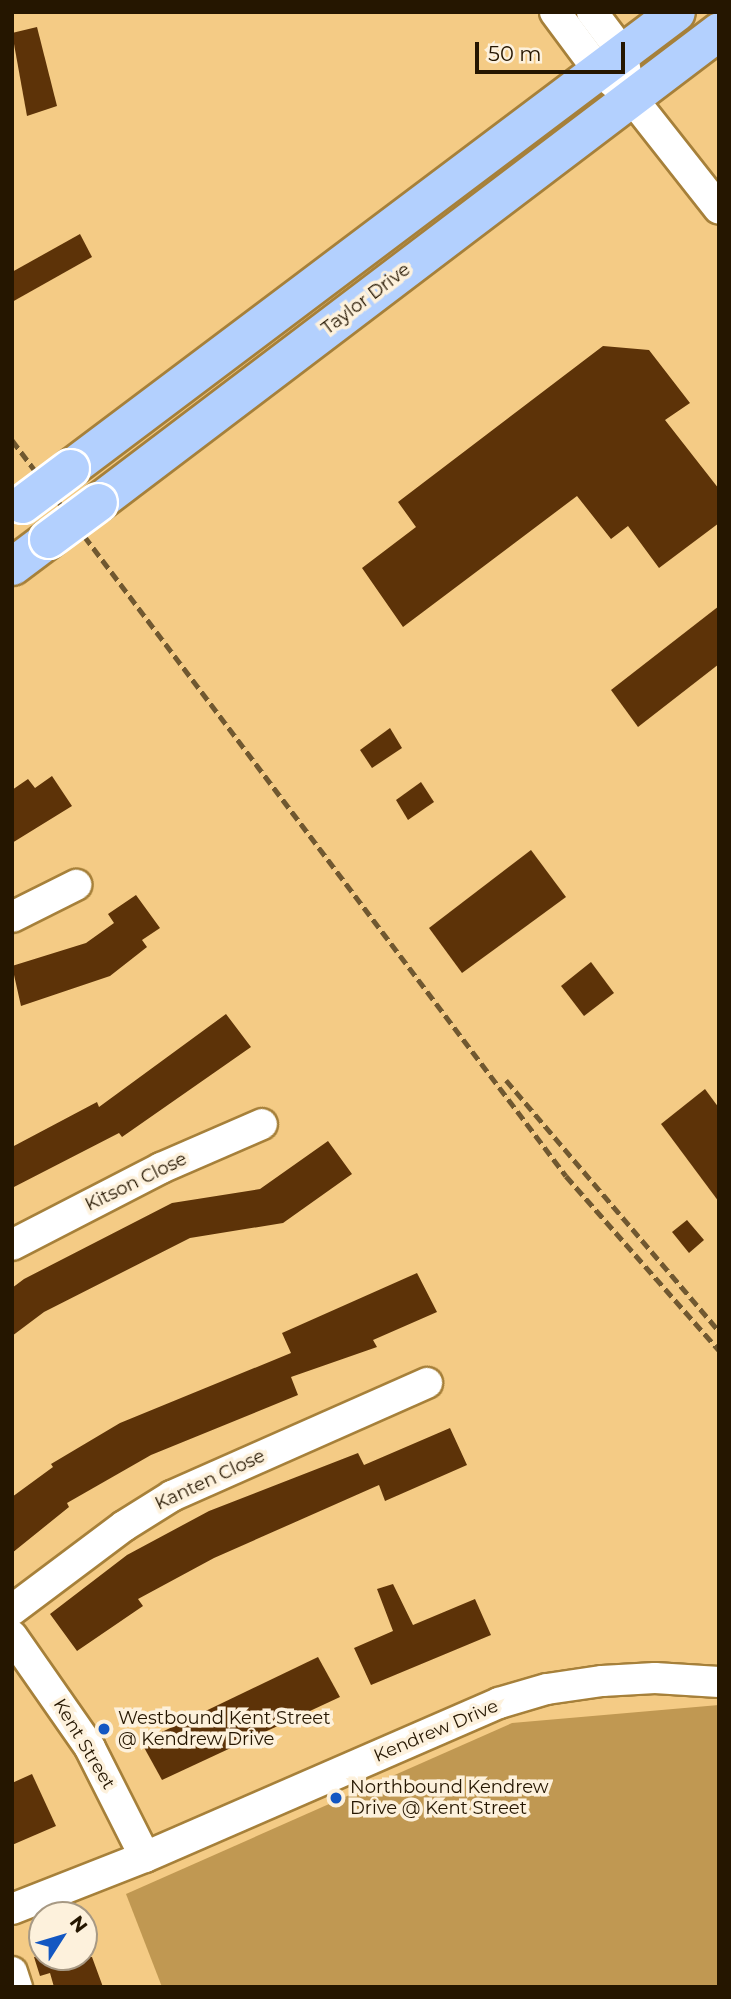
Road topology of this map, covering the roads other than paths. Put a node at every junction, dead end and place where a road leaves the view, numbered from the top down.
1 (555, 12) edge
2 (593, 12) edge
3 (676, 12) edge
4 (719, 31) edge
5 (610, 61) junction
6 (631, 97) junction
7 (719, 209) edge
8 (17, 507) edge
9 (12, 566) edge
10 (76, 885) dead end
11 (12, 917) edge
12 (262, 1124) dead end
13 (12, 1245) edge
14 (426, 1382) dead end
15 (12, 1610) edge
16 (12, 1636) edge
17 (719, 1682) edge
18 (145, 1857) junction
19 (12, 1909) edge
20 (12, 1972) edge
21 (17, 1987) edge

1 - 5 street
2 - 5 street
3 - 5 main road
4 - 6 main road, Taylor Drive
5 - 6 street
5 - 8 main road, bridge
6 - 7 street
6 - 9 main road, Taylor Drive, bridge
10 - 11 street
12 - 13 street, Kitson Close
14 - 15 street, Kanten Close
16 - 18 street, Kent Street
17 - 18 street, Kendrew Drive
18 - 19 street, Kendrew Drive
20 - 21 street

